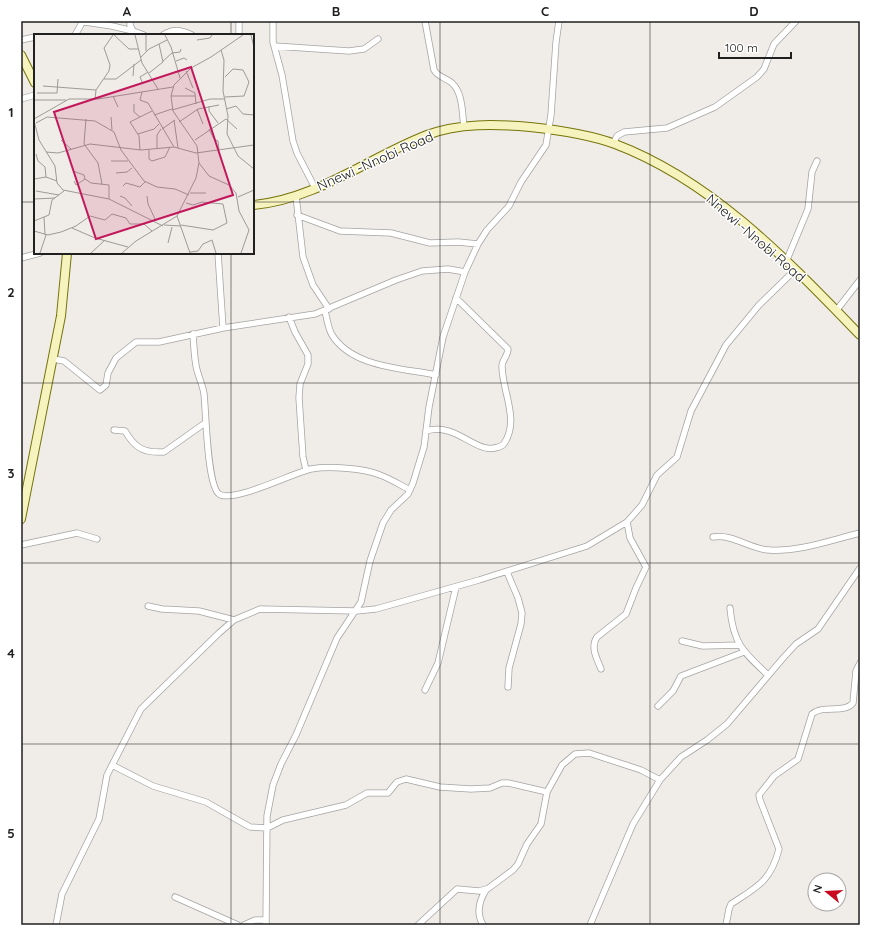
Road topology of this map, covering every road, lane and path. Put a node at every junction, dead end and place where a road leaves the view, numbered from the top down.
1 (130, 21) edge
2 (239, 21) edge
3 (273, 21) edge
4 (425, 21) edge
5 (560, 21) edge
6 (796, 21) edge
7 (133, 31) junction
8 (76, 34) edge
9 (141, 34) edge
10 (165, 34) edge
11 (189, 34) edge
12 (240, 34) edge
13 (34, 37) edge
14 (378, 39) dead end
15 (21, 40) edge
16 (274, 46) junction
17 (21, 55) edge
18 (34, 81) edge
19 (34, 95) edge
20 (21, 99) edge
21 (464, 127) junction
22 (550, 130) junction
23 (613, 144) junction
24 (817, 161) dead end
25 (315, 188) junction
26 (296, 196) junction
27 (254, 205) edge
28 (297, 215) junction
29 (478, 244) junction
30 (36, 254) edge
31 (67, 254) edge
32 (218, 254) edge
33 (21, 258) edge
34 (786, 262) junction
35 (795, 270) junction
36 (465, 272) junction
37 (860, 280) edge
38 (456, 298) junction
39 (327, 310) junction
40 (836, 311) junction
41 (289, 317) junction
42 (223, 328) junction
43 (193, 334) junction
44 (860, 335) edge
45 (53, 358) junction
46 (436, 375) junction
47 (205, 424) junction
48 (114, 430) dead end
49 (426, 431) junction
50 (306, 470) junction
51 (410, 490) junction
52 (21, 519) edge
53 (627, 522) junction
54 (860, 533) edge
55 (713, 537) dead end
56 (97, 539) dead end
57 (21, 545) edge
58 (860, 568) edge
59 (507, 572) junction
60 (456, 587) junction
61 (148, 606) dead end
62 (730, 608) dead end
63 (356, 611) junction
64 (234, 620) junction
65 (682, 641) dead end
66 (739, 645) junction
67 (744, 652) junction
68 (860, 663) edge
69 (601, 669) dead end
70 (768, 675) junction
71 (508, 687) dead end
72 (425, 690) dead end
73 (658, 706) dead end
74 (112, 765) junction
75 (660, 780) junction
76 (546, 792) junction
77 (267, 828) junction
78 (486, 889) junction
79 (175, 897) dead end
80 (266, 923) edge
81 (56, 925) edge
82 (238, 925) edge
83 (244, 925) edge
84 (418, 925) edge
85 (483, 925) edge
86 (590, 925) edge
87 (726, 925) edge

1 - 7 street
2 - 12 street
3 - 16 street
4 - 21 street
5 - 22 street
6 - 23 street
7 - 8 street
7 - 9 street
10 - 11 street
13 - 15 street
14 - 16 street
16 - 25 street
17 - 18 main road
19 - 20 street
21 - 22 main road, Nnewi -Nnobi Road
21 - 25 main road, Nnewi -Nnobi Road
22 - 23 main road, Nnewi -Nnobi Road
22 - 29 street
23 - 34 main road, Nnewi -Nnobi Road
24 - 34 street
25 - 26 main road, Nnewi -Nnobi Road
26 - 27 main road, Nnewi -Nnobi Road
26 - 28 street
28 - 29 street
28 - 39 street
29 - 36 street
30 - 33 street
31 - 45 main road
32 - 42 street
34 - 35 main road, Nnewi -Nnobi Road
35 - 40 main road, Nnewi -Nnobi Road
35 - 53 street
36 - 38 street
36 - 39 street
37 - 40 street
38 - 46 street
38 - 49 street
39 - 41 street
39 - 46 street
40 - 44 main road, Nnewi -Nnobi Road
41 - 42 street
41 - 50 street
42 - 43 street
43 - 45 street
43 - 47 street
45 - 52 main road
46 - 49 street
47 - 48 street
47 - 50 street
49 - 51 street
50 - 51 street
51 - 63 street
53 - 59 street
53 - 69 street
54 - 55 street
56 - 57 street
58 - 70 street
59 - 60 street
59 - 71 street
60 - 63 street
60 - 72 street
61 - 64 street
62 - 66 street
63 - 64 street
63 - 77 street
64 - 74 street
65 - 66 street
66 - 67 street
67 - 70 street
67 - 73 street
68 - 87 street
70 - 75 street
74 - 77 street
74 - 81 street
75 - 76 street
75 - 86 street
76 - 77 street
76 - 78 street
77 - 80 street
78 - 84 street
78 - 85 street
79 - 82 street
80 - 83 street

